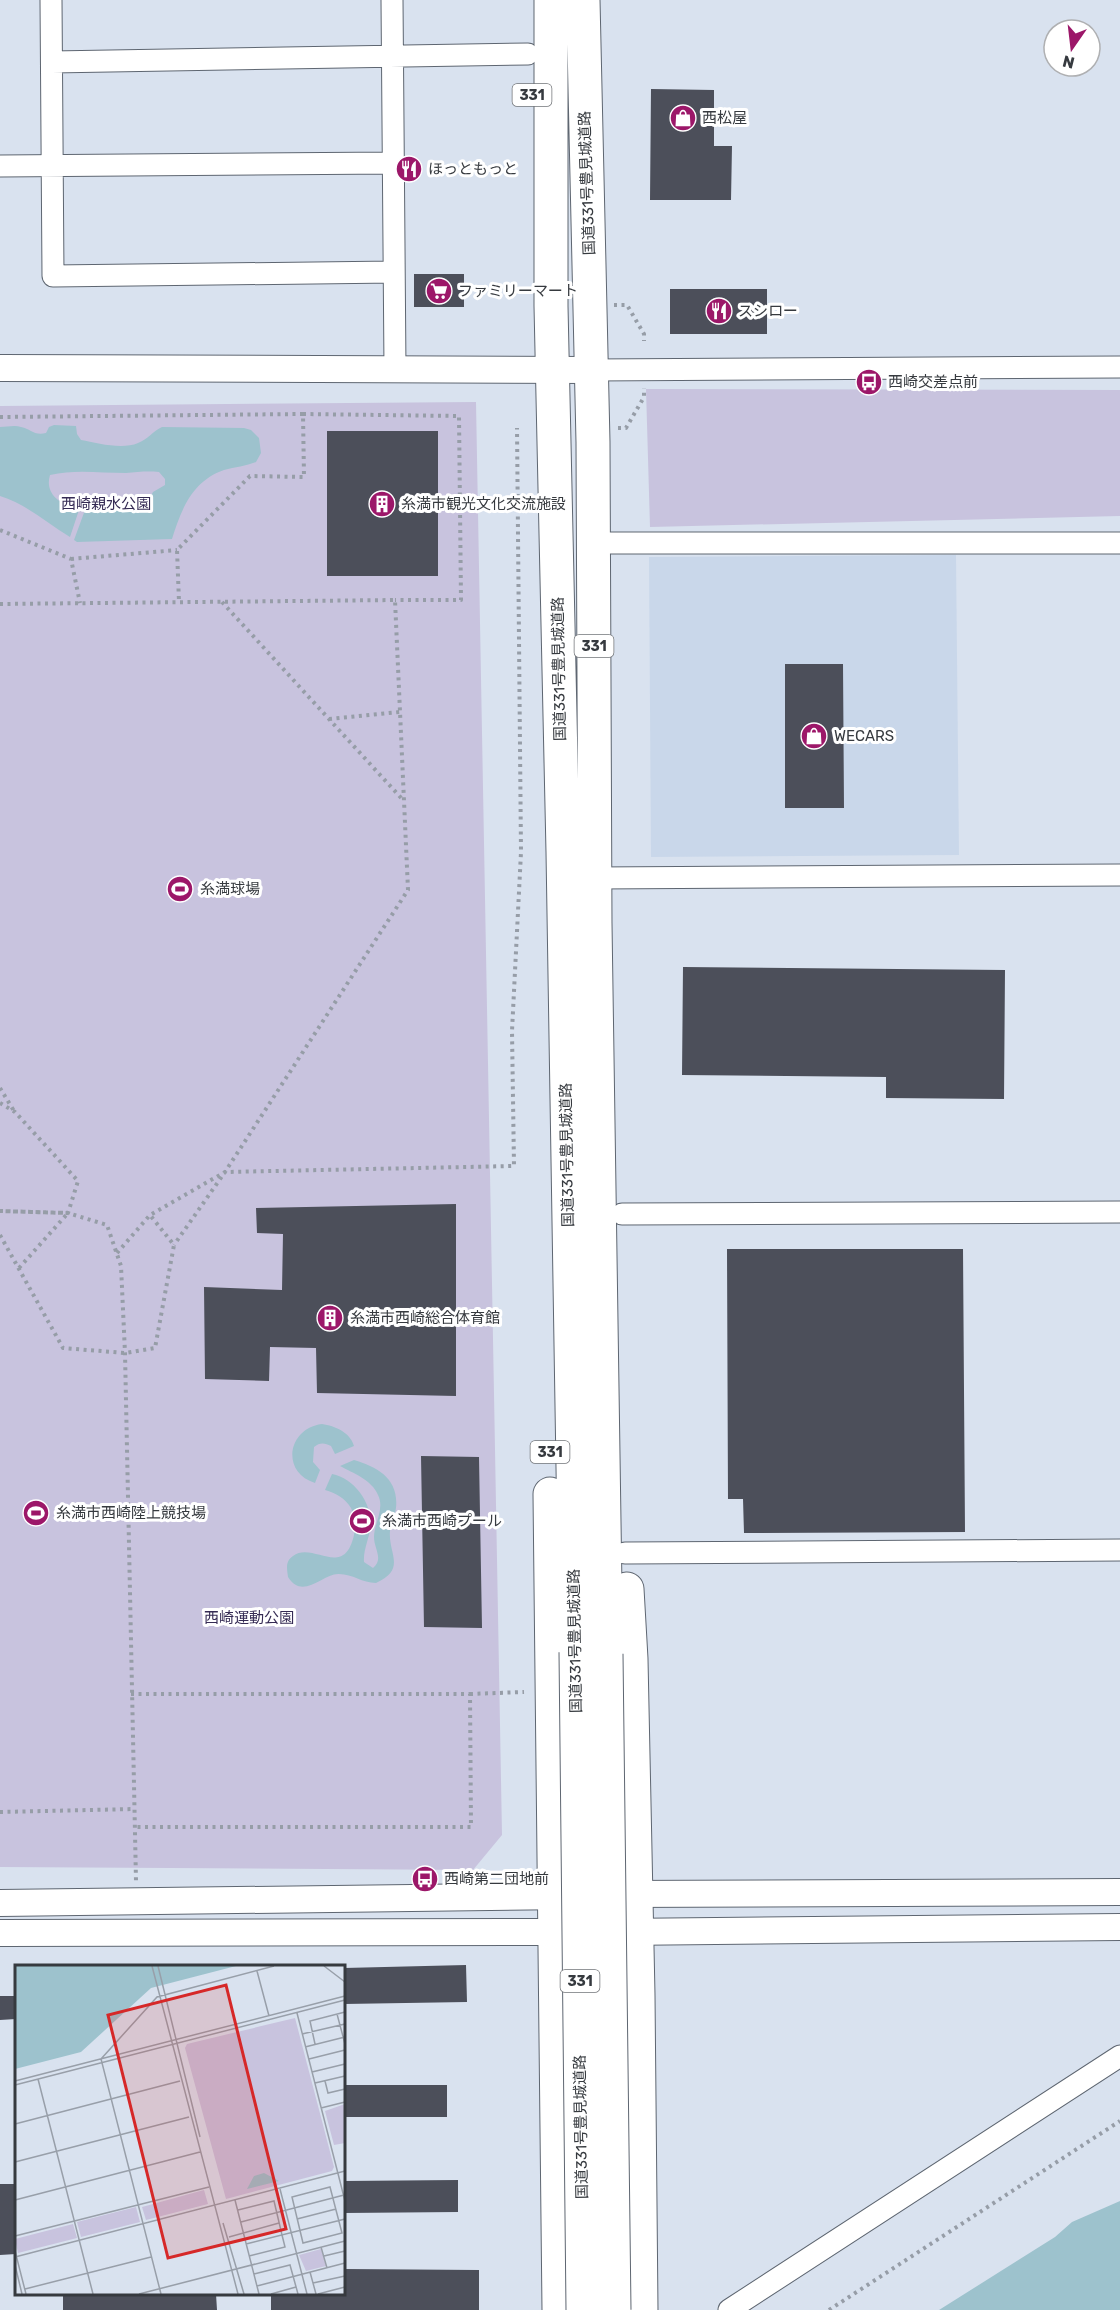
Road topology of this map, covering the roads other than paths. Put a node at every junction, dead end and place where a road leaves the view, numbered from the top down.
1 (51, 0) edge
2 (392, 0) edge
3 (528, 0) edge
4 (551, 0) edge
5 (584, 0) edge
6 (597, 0) edge
7 (393, 57) junction
8 (52, 62) junction
9 (540, 63) junction
10 (584, 83) junction
11 (393, 163) junction
12 (0, 166) edge
13 (52, 166) junction
14 (394, 272) junction
15 (1120, 367) edge
16 (0, 368) edge
17 (395, 369) junction
18 (553, 370) junction
19 (592, 370) junction
20 (593, 543) junction
21 (1120, 543) edge
22 (1120, 875) edge
23 (595, 878) junction
24 (564, 1011) junction
25 (597, 1035) junction
26 (1120, 1212) edge
27 (622, 1214) junction
28 (1120, 1550) edge
29 (625, 1553) junction
30 (591, 1653) junction
31 (1120, 1892) edge
32 (635, 1894) junction
33 (554, 1896) junction
34 (0, 1903) edge
35 (1120, 1927) edge
36 (555, 1932) junction
37 (636, 1932) junction
38 (0, 1933) edge
39 (1120, 2056) edge
40 (647, 2302) edge
41 (559, 2310) edge
42 (584, 2310) edge
43 (614, 2310) edge
44 (729, 2310) edge

1 - 8 street
2 - 7 street
3 - 9 highway, 331
4 - 9 highway, 331
5 - 10 highway, 国道331号豊見城道路 / 331
6 - 10 highway, 331
7 - 8 street
7 - 9 street
7 - 11 street
8 - 13 street
9 - 18 highway, 国道331号豊見城道路 / 331
10 - 19 highway, 国道331号豊見城道路 / 331
11 - 13 street
11 - 14 street
12 - 13 street
13 - 14 street
14 - 17 street
15 - 19 street
16 - 17 street
17 - 18 street
18 - 19 street
18 - 24 highway, 国道331号豊見城道路 / 331
19 - 20 highway, 国道331号豊見城道路 / 331
20 - 21 street
20 - 23 highway, 国道331号豊見城道路 / 331
22 - 23 street
23 - 25 highway, 国道331号豊見城道路 / 331
24 - 30 highway, 国道331号豊見城道路 / 331
24 - 33 highway, 331
25 - 27 highway, 331
25 - 30 highway, 国道331号豊見城道路 / 331
26 - 27 street
27 - 29 highway, 331
28 - 29 street
29 - 32 highway, 331
30 - 42 highway, 国道331号豊見城道路 / 331, bridge
30 - 43 highway, 国道331号豊見城道路 / 331, bridge
31 - 32 street
32 - 33 street
32 - 37 highway, 331
33 - 34 street
33 - 36 highway, 331
35 - 37 street
36 - 37 street
36 - 38 street
36 - 41 highway, 331
37 - 40 highway, 331
39 - 44 street

